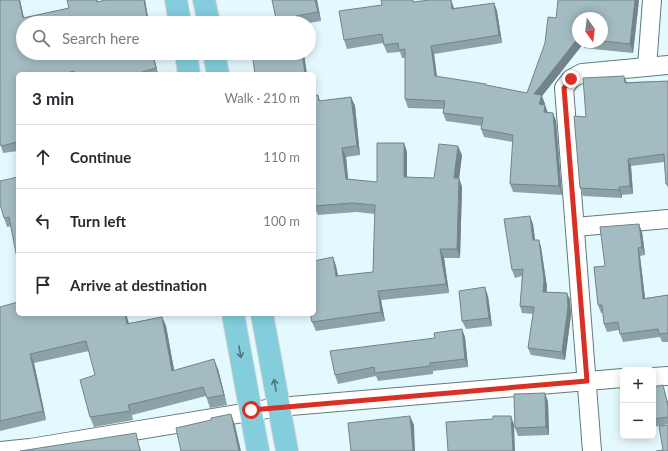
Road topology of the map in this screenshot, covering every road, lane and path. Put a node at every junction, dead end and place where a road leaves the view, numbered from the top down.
1 (176, 0) edge
2 (204, 0) edge
3 (652, 0) edge
4 (179, 16) edge
5 (207, 16) edge
6 (187, 60) edge
7 (215, 60) edge
8 (668, 65) edge
9 (647, 67) junction
10 (189, 72) edge
11 (218, 72) edge
12 (668, 219) edge
13 (575, 227) junction
14 (233, 316) edge
15 (262, 316) edge
16 (668, 376) edge
17 (656, 377) edge
18 (620, 378) edge
19 (587, 381) junction
20 (278, 407) junction
21 (251, 410) junction
22 (0, 451) edge
23 (258, 451) edge
24 (287, 451) edge
25 (592, 451) edge

1 - 4 main road
2 - 5 main road
3 - 9 street
6 - 10 main road
7 - 11 main road
8 - 9 street
9 - 13 street
12 - 13 street
13 - 19 street
14 -> 21 main road
20 -> 15 main road
16 - 17 street
18 - 19 street
19 - 20 street
19 - 25 street
20 - 21 street
20 - 24 main road
21 - 22 street
21 - 23 main road

